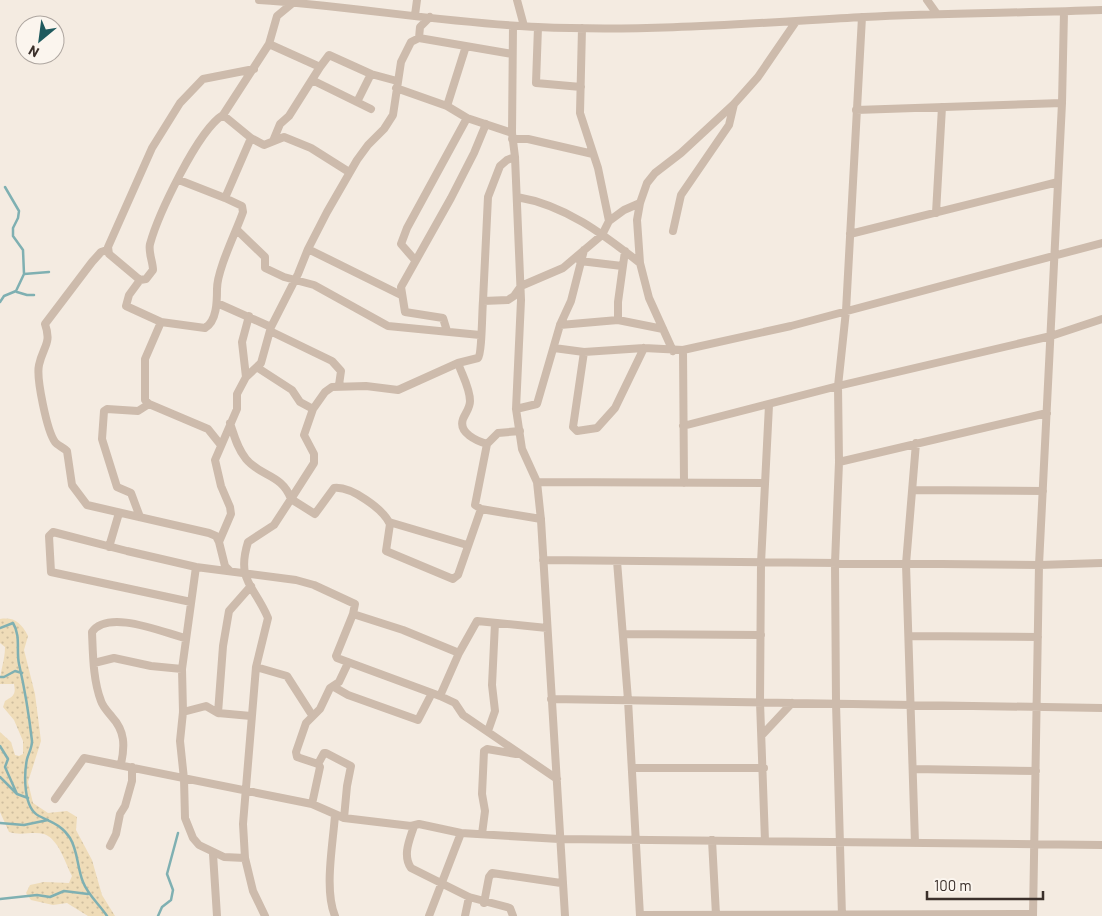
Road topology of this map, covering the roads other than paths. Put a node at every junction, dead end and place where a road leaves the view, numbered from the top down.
1 (259, 0) edge
2 (417, 0) edge
3 (517, 0) edge
4 (927, 0) edge
5 (294, 1) edge
6 (1102, 10) edge
7 (1064, 12) junction
8 (937, 14) junction
9 (415, 15) junction
10 (430, 17) junction
11 (862, 17) junction
12 (795, 23) junction
13 (513, 26) junction
14 (524, 26) junction
15 (538, 27) junction
16 (582, 28) junction
17 (419, 38) junction
18 (269, 44) junction
19 (466, 46) junction
20 (512, 54) junction
21 (320, 67) junction
22 (254, 69) junction
23 (371, 74) junction
24 (312, 80) junction
25 (397, 85) junction
26 (581, 87) junction
27 (357, 102) junction
28 (1062, 102) junction
29 (734, 104) junction
30 (447, 106) junction
31 (942, 107) junction
32 (371, 109) dead end
33 (856, 110) junction
34 (223, 115) junction
35 (467, 118) junction
36 (486, 124) junction
37 (512, 136) junction
38 (251, 138) junction
39 (272, 141) junction
40 (593, 154) junction
41 (515, 157) junction
42 (349, 172) junction
43 (179, 180) junction
44 (1058, 182) junction
45 (518, 196) junction
46 (225, 198) junction
47 (640, 202) junction
48 (936, 213) junction
49 (609, 221) junction
50 (237, 230) junction
51 (673, 231) dead end
52 (602, 234) junction
53 (850, 234) junction
54 (1102, 243) edge
55 (308, 248) junction
56 (584, 248) junction
57 (107, 250) junction
58 (625, 251) junction
59 (1054, 257) junction
60 (414, 259) junction
61 (580, 262) junction
62 (640, 263) junction
63 (622, 266) junction
64 (140, 280) junction
65 (295, 280) junction
66 (521, 286) junction
67 (401, 295) junction
68 (483, 301) junction
69 (217, 303) junction
70 (846, 311) junction
71 (249, 316) junction
72 (1102, 319) edge
73 (618, 320) junction
74 (161, 322) junction
75 (560, 325) junction
76 (270, 329) junction
77 (664, 329) junction
78 (447, 332) junction
79 (480, 334) junction
80 (1051, 336) junction
81 (554, 348) junction
82 (644, 348) junction
83 (683, 350) junction
84 (673, 351) junction
85 (584, 352) junction
86 (458, 363) junction
87 (258, 368) junction
88 (246, 377) junction
89 (339, 385) junction
90 (838, 386) junction
91 (150, 404) junction
92 (768, 405) junction
93 (314, 409) junction
94 (516, 409) junction
95 (1047, 413) junction
96 (230, 423) junction
97 (683, 426) junction
98 (520, 430) junction
99 (916, 443) junction
100 (220, 444) junction
101 (487, 444) junction
102 (839, 462) junction
103 (537, 482) junction
104 (684, 483) junction
105 (765, 484) junction
106 (913, 490) junction
107 (1043, 491) junction
108 (291, 499) junction
109 (481, 509) junction
110 (119, 513) junction
111 (140, 518) junction
112 (541, 519) junction
113 (390, 522) junction
114 (219, 542) junction
115 (467, 545) junction
116 (109, 547) junction
117 (543, 560) junction
118 (617, 561) junction
119 (761, 563) junction
120 (835, 563) junction
121 (1102, 563) edge
122 (906, 564) junction
123 (1039, 565) junction
124 (196, 567) junction
125 (230, 571) junction
126 (243, 572) junction
127 (251, 586) junction
128 (191, 602) junction
129 (353, 614) junction
130 (495, 623) junction
131 (547, 628) junction
132 (623, 634) junction
133 (761, 635) junction
134 (910, 636) junction
135 (1038, 636) junction
136 (185, 638) junction
137 (459, 653) junction
138 (94, 663) junction
139 (348, 663) junction
140 (256, 667) junction
141 (182, 669) junction
142 (334, 687) junction
143 (432, 693) junction
144 (440, 696) junction
145 (551, 699) junction
146 (628, 700) junction
147 (760, 702) junction
148 (792, 702) junction
149 (836, 703) junction
150 (911, 704) junction
151 (1037, 706) junction
152 (1102, 708) edge
153 (182, 712) junction
154 (218, 714) junction
155 (312, 715) junction
156 (251, 716) junction
157 (488, 731) junction
158 (762, 736) junction
159 (521, 755) junction
160 (121, 764) junction
161 (318, 764) junction
162 (132, 767) junction
163 (632, 768) junction
164 (764, 768) junction
165 (913, 769) junction
166 (1036, 771) junction
167 (184, 779) junction
168 (557, 779) junction
169 (244, 789) junction
170 (55, 799) dead end
171 (312, 804) junction
172 (334, 815) junction
173 (344, 818) junction
174 (414, 826) junction
175 (461, 833) junction
176 (482, 834) junction
177 (635, 839) junction
178 (559, 840) junction
179 (712, 840) junction
180 (765, 841) junction
181 (840, 842) junction
182 (915, 843) junction
183 (1034, 843) junction
184 (110, 846) dead end
185 (1102, 846) edge
186 (213, 854) junction
187 (245, 858) junction
188 (561, 883) junction
189 (441, 885) junction
190 (469, 897) junction
191 (484, 903) junction
192 (640, 915) edge
193 (696, 915) edge
194 (716, 915) edge
195 (766, 915) edge
196 (1033, 915) edge
197 (217, 916) edge
198 (265, 916) edge
199 (335, 916) edge
200 (429, 916) edge
201 (465, 916) edge
202 (513, 916) edge
203 (565, 916) edge
204 (842, 916) edge
205 (916, 916) edge
206 (960, 916) edge

1 - 5 street
2 - 9 street
3 - 14 street
4 - 8 street
5 - 9 street
5 - 18 street
6 - 7 street
7 - 8 street
7 - 28 street
8 - 11 street
9 - 10 street
10 - 13 street
10 - 17 street
11 - 12 street
11 - 33 street
12 - 16 street
12 - 29 street
13 - 14 street
13 - 20 street
14 - 15 street
15 - 16 street
15 - 26 street
16 - 26 street
17 - 19 street
17 - 25 street
18 - 21 street
18 - 22 street
19 - 20 street
19 - 30 street
20 - 37 street
21 - 23 street
21 - 24 street
22 - 34 street
22 - 57 street
23 - 25 street
23 - 27 street
24 - 27 street
24 - 39 street
25 - 30 street
25 - 42 street
26 - 40 street
27 - 32 street
28 - 31 street
28 - 44 street
29 - 47 street
29 - 51 street
30 - 35 street
31 - 33 street
31 - 48 street
33 - 53 street
34 - 38 street
34 - 43 street
35 - 36 street
35 - 60 street
36 - 37 street
36 - 60 street
37 - 40 street
37 - 41 street
38 - 39 street
38 - 46 street
39 - 42 street
40 - 49 street
41 - 45 street
41 - 68 street
42 - 55 street
43 - 46 street
43 - 64 street
44 - 48 street
44 - 59 street
45 - 52 street
45 - 66 street
46 - 50 street
47 - 49 street
47 - 62 street
48 - 53 street
49 - 52 street
50 - 65 street
50 - 69 street
52 - 56 street
52 - 58 street
53 - 70 street
54 - 59 street
55 - 65 street
55 - 67 street
56 - 61 street
56 - 66 street
57 - 64 street
57 - 110 street
58 - 62 street
58 - 63 street
59 - 70 street
59 - 80 street
60 - 67 street
61 - 63 street
61 - 75 street
62 - 77 street
63 - 73 street
64 - 74 street
65 - 76 street
65 - 78 street
66 - 68 street
66 - 94 street
67 - 78 street
68 - 79 street
69 - 71 street
69 - 74 street
70 - 83 street
70 - 90 street
71 - 76 street
71 - 88 street
72 - 80 street
73 - 75 street
73 - 77 street
74 - 91 street
75 - 81 street
76 - 87 street
76 - 89 street
77 - 84 street
78 - 79 street
79 - 86 street
80 - 90 street
80 - 95 street
81 - 85 street
81 - 94 street
82 - 84 street
82 - 85 street
82 - 85 street
83 - 84 street
83 - 97 street
86 - 89 street
86 - 101 street
87 - 88 street
87 - 93 street
88 - 96 street
89 - 93 street
90 - 92 street
90 - 102 street
91 - 100 street
91 - 111 street
92 - 97 street
92 - 105 street
93 - 108 street
94 - 98 street
95 - 99 street
95 - 107 street
96 - 100 street
96 - 108 street
97 - 104 street
98 - 101 street
98 - 103 street
99 - 102 street
99 - 106 street
100 - 114 street
101 - 109 street
102 - 120 street
103 - 104 street
103 - 112 street
104 - 105 street
105 - 119 street
106 - 107 street
106 - 122 street
107 - 123 street
108 - 113 street
108 - 126 street
109 - 112 street
109 - 115 street
110 - 111 street
110 - 116 street
111 - 114 street
112 - 117 street
113 - 115 street
113 - 115 street
114 - 125 street
116 - 124 street
116 - 128 street
117 - 118 street
117 - 131 street
118 - 119 street
118 - 132 street
119 - 120 street
119 - 133 street
120 - 122 street
120 - 149 street
121 - 123 street
122 - 123 street
122 - 134 street
123 - 135 street
124 - 125 street
124 - 128 street
125 - 126 street
126 - 127 street
126 - 129 street
127 - 140 street
127 - 154 street
128 - 136 street
129 - 137 street
129 - 139 street
130 - 131 street
130 - 137 street
130 - 157 street
131 - 145 street
132 - 133 street
132 - 146 street
133 - 147 street
134 - 135 street
134 - 150 street
135 - 151 street
136 - 138 street
136 - 141 street
137 - 144 street
138 - 141 street
138 - 160 street
139 - 142 street
139 - 143 street
140 - 155 street
140 - 156 street
141 - 153 street
142 - 143 street
142 - 155 street
143 - 144 street
144 - 157 street
145 - 146 street
145 - 168 street
146 - 147 street
146 - 163 street
147 - 148 street
147 - 158 street
148 - 149 street
148 - 158 street
149 - 150 street
149 - 181 street
150 - 151 street
150 - 165 street
151 - 152 street
151 - 166 street
153 - 154 street
153 - 167 street
154 - 156 street
155 - 161 street
156 - 169 street
157 - 159 street
158 - 164 street
159 - 168 street
159 - 176 street
160 - 162 street
160 - 170 street
161 - 171 street
161 - 173 street
162 - 167 street
162 - 184 street
163 - 164 street
163 - 177 street
164 - 180 street
165 - 166 street
165 - 182 street
166 - 183 street
167 - 169 street
167 - 186 street
168 - 178 street
169 - 171 street
169 - 187 street
171 - 172 street
172 - 173 street
172 - 199 street
173 - 174 street
174 - 175 street
174 - 189 street
175 - 176 street
175 - 189 street
176 - 178 street
177 - 178 street
177 - 179 street
177 - 192 street
178 - 188 street
179 - 180 street
179 - 194 street
180 - 181 street
181 - 182 street
181 - 204 street
182 - 183 street
183 - 185 street
183 - 196 street
186 - 187 street
186 - 197 street
187 - 198 street
188 - 191 street
188 - 203 street
189 - 190 street
189 - 200 street
190 - 191 street
190 - 201 street
191 - 202 street
192 - 193 street
193 - 194 street
194 - 195 street
195 - 204 street
196 - 206 street
204 - 205 street
205 - 206 street

